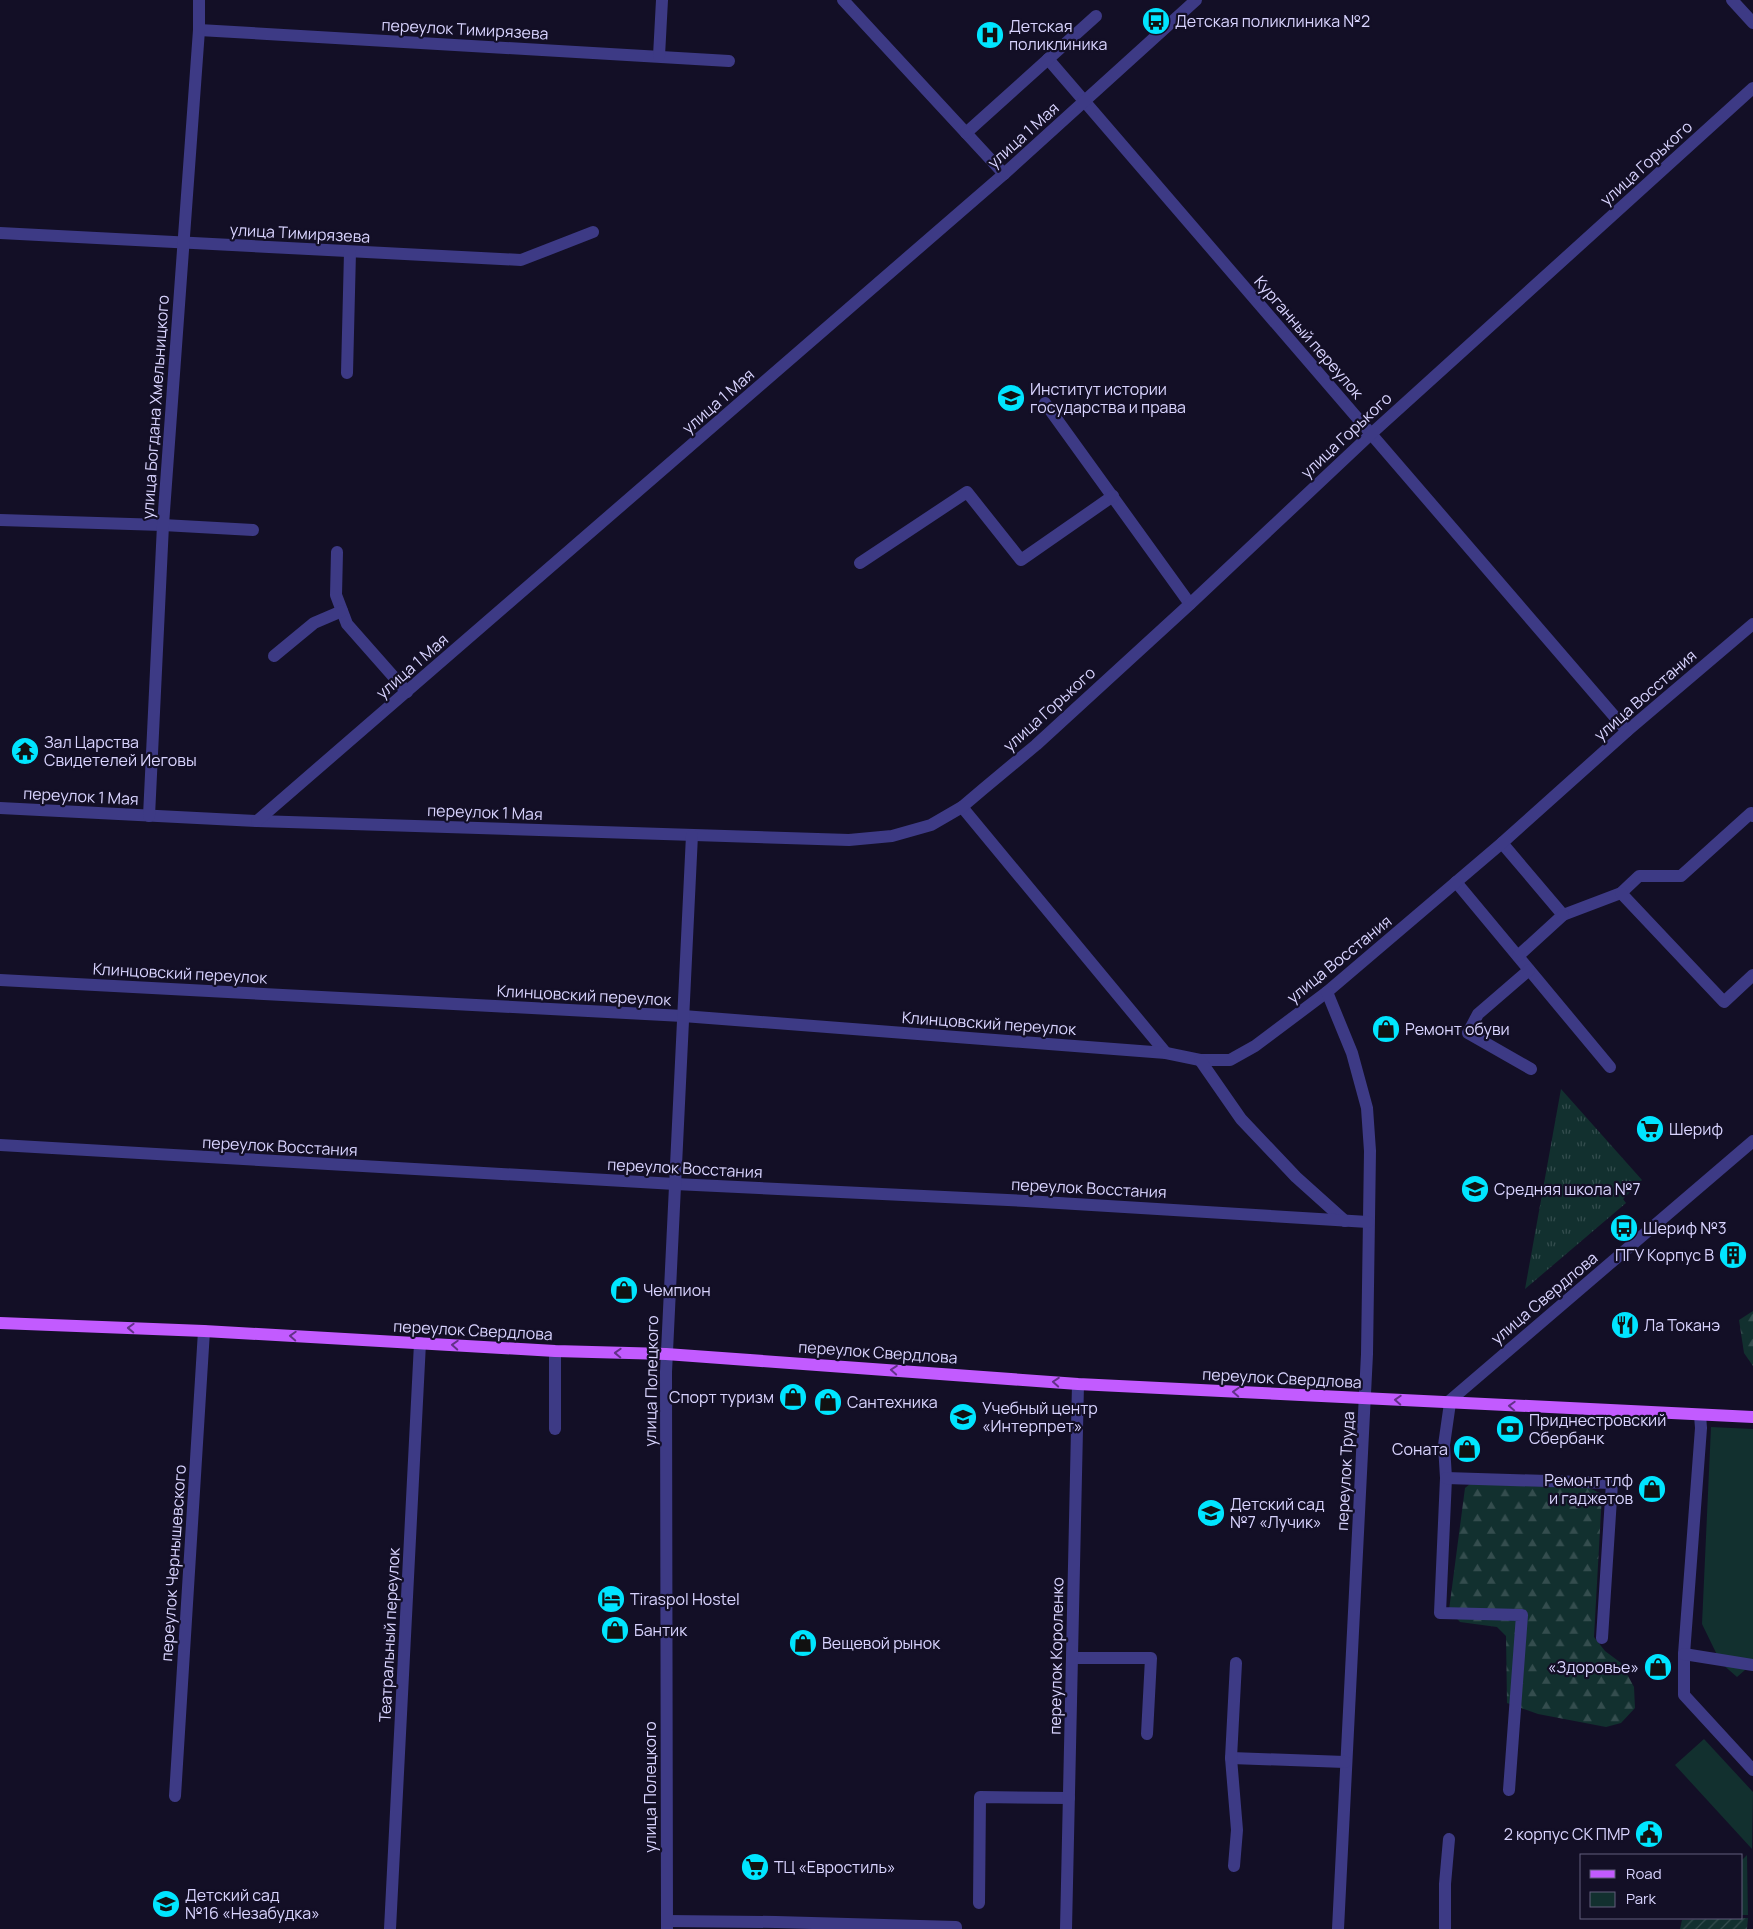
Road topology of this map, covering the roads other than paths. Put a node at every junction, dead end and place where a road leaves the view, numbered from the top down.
1 (198, 0) edge
2 (662, 0) edge
3 (843, 0) edge
4 (1732, 0) edge
5 (1188, 3) edge
6 (1096, 16) dead end
7 (1753, 23) edge
8 (199, 30) junction
9 (659, 56) junction
10 (1048, 59) junction
11 (729, 61) dead end
12 (1753, 88) edge
13 (1086, 101) junction
14 (966, 133) junction
15 (1004, 174) junction
16 (593, 232) dead end
17 (0, 233) edge
18 (184, 243) junction
19 (350, 252) junction
20 (347, 373) dead end
21 (1045, 403) dead end
22 (1371, 434) junction
23 (1113, 496) junction
24 (0, 520) edge
25 (163, 524) junction
26 (253, 530) dead end
27 (337, 552) dead end
28 (860, 563) dead end
29 (1190, 604) junction
30 (342, 612) junction
31 (1752, 626) edge
32 (274, 656) dead end
33 (406, 692) junction
34 (1627, 730) junction
35 (962, 807) junction
36 (0, 808) edge
37 (150, 816) junction
38 (1753, 816) edge
39 (257, 821) junction
40 (692, 835) junction
41 (1502, 843) junction
42 (1456, 882) junction
43 (1621, 893) junction
44 (1563, 915) junction
45 (1518, 956) junction
46 (1529, 970) junction
47 (1753, 975) edge
48 (0, 980) edge
49 (1327, 992) junction
50 (683, 1016) junction
51 (1166, 1053) junction
52 (1200, 1060) junction
53 (1610, 1067) dead end
54 (1531, 1069) dead end
55 (1753, 1141) edge
56 (0, 1145) edge
57 (675, 1184) junction
58 (1345, 1221) junction
59 (1368, 1222) junction
60 (0, 1323) edge
61 (204, 1331) junction
62 (420, 1343) junction
63 (555, 1350) junction
64 (666, 1354) junction
65 (1078, 1384) junction
66 (1365, 1399) junction
67 (1448, 1403) junction
68 (1700, 1415) junction
69 (1753, 1417) edge
70 (555, 1429) dead end
71 (1446, 1478) junction
72 (1602, 1638) dead end
73 (1684, 1654) junction
74 (1072, 1658) junction
75 (1236, 1663) dead end
76 (1753, 1665) edge
77 (1147, 1734) dead end
78 (1231, 1758) junction
79 (1345, 1762) junction
80 (1753, 1770) edge
81 (1509, 1790) dead end
82 (174, 1796) dead end
83 (1069, 1798) junction
84 (1449, 1839) dead end
85 (1234, 1866) dead end
86 (979, 1903) dead end
87 (667, 1925) edge
88 (776, 1926) edge
89 (390, 1929) edge
90 (956, 1929) edge
91 (1066, 1929) edge
92 (1338, 1929) edge
93 (1445, 1929) edge

1 - 8 street, улица Богдана Хмельницкого
2 - 9 street
3 - 14 street
4 - 7 street
5 - 13 street, улица 1 Мая
6 - 10 street
8 - 9 street, переулок Тимирязева
8 - 18 street, улица Богдана Хмельницкого
9 - 11 street, переулок Тимирязева
10 - 13 street, Курганный переулок
10 - 14 street
12 - 22 street, улица Горького
13 - 15 street, улица 1 Мая
13 - 22 street, Курганный переулок
14 - 15 street
15 - 33 street, улица 1 Мая
16 - 19 street, улица Тимирязева
17 - 18 street, улица Тимирязева
18 - 19 street, улица Тимирязева
18 - 25 street, улица Богдана Хмельницкого
19 - 20 street
21 - 23 street
22 - 29 street, улица Горького
22 - 34 street, Курганный переулок
23 - 28 street
23 - 29 street
24 - 25 street
25 - 26 street
25 - 37 street, улица Богдана Хмельницкого
27 - 30 street
29 - 35 street, улица Горького
30 - 32 street
30 - 33 street
31 - 34 street, улица Восстания
33 - 39 street, улица 1 Мая
34 - 41 street, улица Восстания
35 - 40 street, переулок 1 Мая
35 - 51 street
36 - 37 street, переулок 1 Мая
37 - 39 street, переулок 1 Мая
38 - 43 street
39 - 40 street, переулок 1 Мая
40 - 50 street, улица Полецкого
41 - 42 street, улица Восстания
41 - 44 street
42 - 45 street
42 - 49 street, улица Восстания
43 - 44 street
43 - 47 street
44 - 45 street
45 - 46 street
46 - 53 street
46 - 54 street
48 - 50 street, Клинцовский переулок
49 - 52 street, улица Восстания
49 - 59 street, переулок Труда
50 - 51 street, Клинцовский переулок
50 - 57 street, улица Полецкого
51 - 52 street, улица Восстания
52 - 58 street
55 - 67 street, улица Свердлова
56 - 57 street, переулок Восстания
57 - 58 street, переулок Восстания
57 - 64 street, улица Полецкого
58 - 59 street, переулок Восстания
59 - 66 street, переулок Труда
61 -> 60 main road, переулок Свердлова
62 -> 61 main road, переулок Свердлова
61 - 82 street, переулок Чернышевского
63 -> 62 main road, переулок Свердлова
62 - 89 street, Театральный переулок
64 -> 63 main road, переулок Свердлова
63 - 70 street
65 -> 64 main road, переулок Свердлова
64 - 87 street, улица Полецкого
66 -> 65 main road, переулок Свердлова
65 - 74 street, переулок Короленко
67 -> 66 main road, переулок Свердлова
66 - 79 street, переулок Труда
68 -> 67 main road, переулок Свердлова
67 - 71 street
68 - 69 main road, переулок Свердлова
68 - 73 street
71 - 72 street
71 - 81 street
73 - 76 street
73 - 80 street
74 - 77 street
74 - 83 street, переулок Короленко
75 - 78 street
78 - 79 street
78 - 85 street
79 - 92 street, переулок Труда
83 - 86 street
83 - 91 street, переулок Короленко
84 - 93 street
87 - 88 street
88 - 90 street

